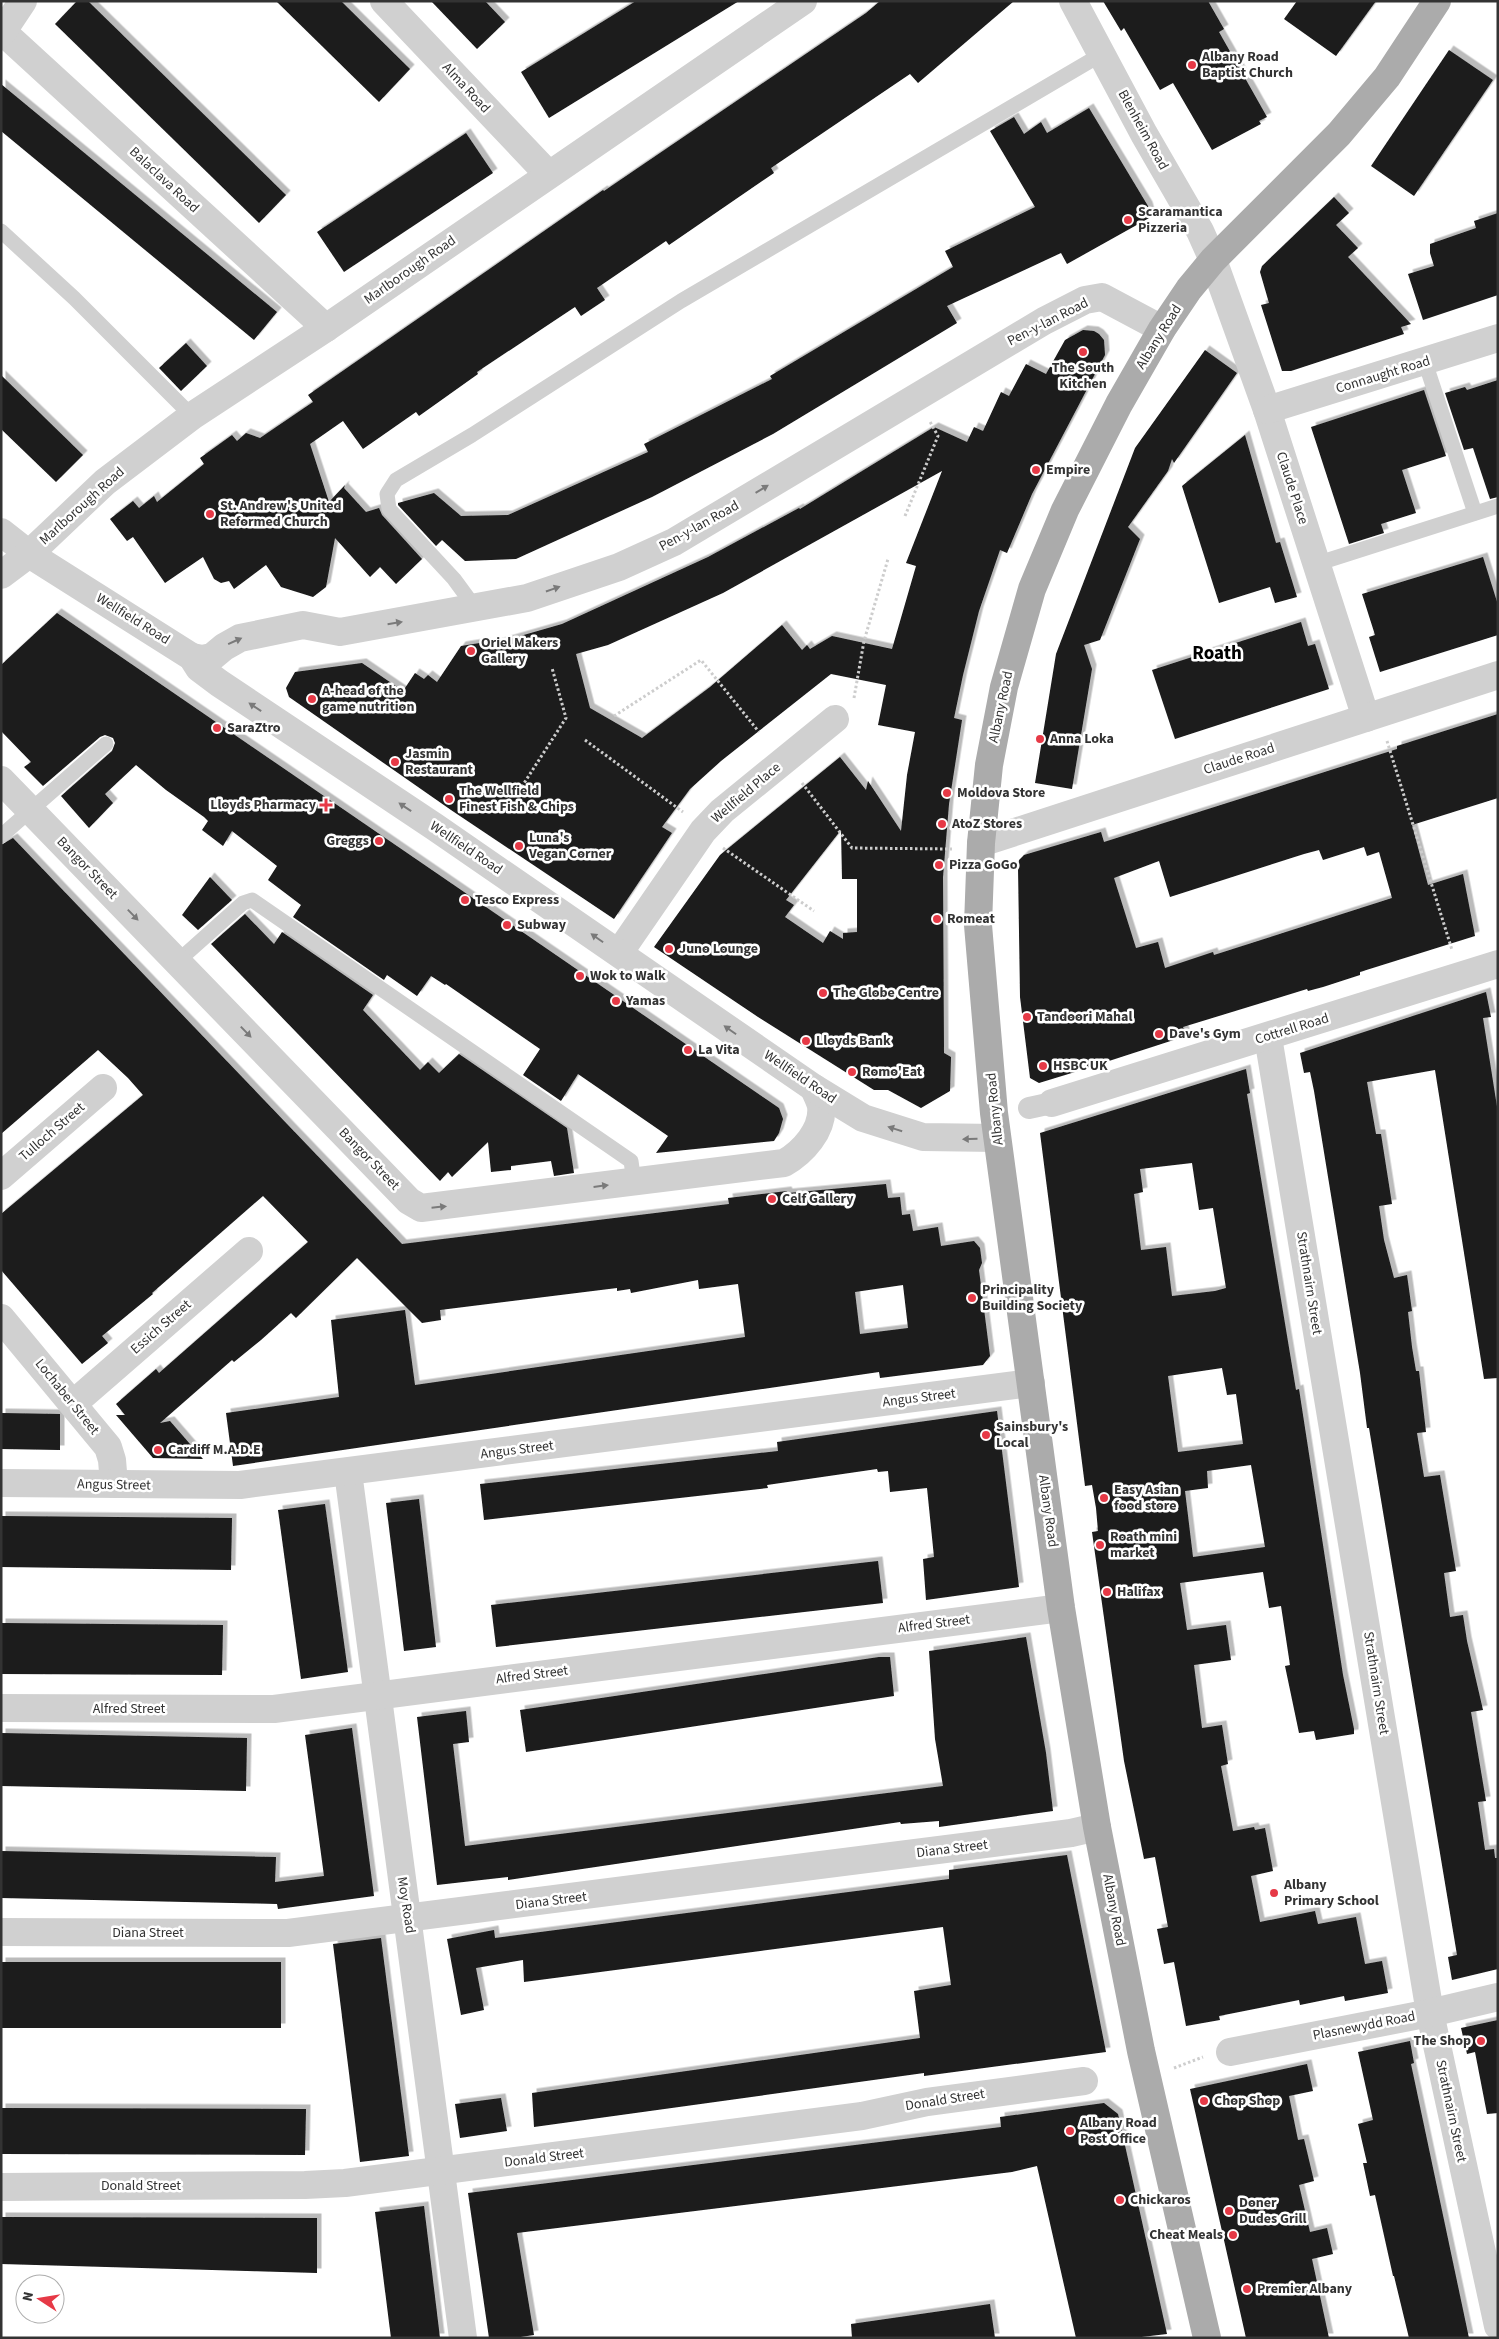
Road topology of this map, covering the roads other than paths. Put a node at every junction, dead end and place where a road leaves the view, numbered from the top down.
1 (23, 1) edge
2 (384, 1) edge
3 (1073, 1) edge
4 (1437, 1) edge
5 (791, 4) edge
6 (2, 33) edge
7 (1102, 54) junction
8 (548, 174) junction
9 (1, 231) edge
10 (1213, 260) junction
11 (326, 328) junction
12 (1162, 329) junction
13 (1498, 338) edge
14 (1425, 362) junction
15 (1267, 410) junction
16 (192, 416) junction
17 (1498, 506) edge
18 (1476, 513) junction
19 (1, 532) edge
20 (29, 554) junction
21 (1316, 564) junction
22 (1, 575) edge
23 (476, 609) junction
24 (192, 657) junction
25 (1498, 675) edge
26 (844, 711) road end
27 (1372, 716) junction
28 (106, 744) dead end
29 (1, 780) edge
30 (30, 810) junction
31 (1, 836) edge
32 (981, 843) junction
33 (619, 953) junction
34 (178, 961) junction
35 (1498, 964) edge
36 (1268, 1037) junction
37 (103, 1088) dead end
38 (814, 1088) junction
39 (1040, 1105) dead end
40 (998, 1138) junction
41 (1, 1176) edge
42 (634, 1182) junction
43 (249, 1251) dead end
44 (1, 1318) edge
45 (1031, 1383) junction
46 (74, 1403) junction
47 (348, 1472) junction
48 (1, 1483) edge
49 (114, 1484) junction
50 (1061, 1608) junction
51 (378, 1695) junction
52 (1, 1708) edge
53 (1097, 1827) junction
54 (407, 1918) junction
55 (1, 1932) edge
56 (1498, 1997) edge
57 (1430, 2013) junction
58 (1230, 2052) dead end
59 (1084, 2081) dead end
60 (440, 2170) junction
61 (1, 2188) edge
62 (1498, 2326) edge
63 (463, 2338) edge
64 (1207, 2338) edge

1 - 6 street
2 - 8 street, Alma Road
3 - 7 street, Blenheim Road
4 - 10 main road, Albany Road
5 - 8 street, Marlborough Road
6 - 11 street, Balaclava Road
7 - 10 street, Blenheim Road
7 - 23 lane
8 - 11 street, Marlborough Road
9 - 16 lane
10 - 12 main road, Albany Road
10 - 15 street, Claude Place
11 - 16 street, Marlborough Road
23 -> 12 street, Pen-y-lan Road
12 - 32 main road, Albany Road
13 - 14 street, Connaught Road
14 - 15 street, Connaught Road
14 - 18 lane
15 - 21 street, Claude Place
16 - 20 street, Marlborough Road
17 - 18 lane
18 - 21 lane
19 - 20 street
20 - 22 street, Marlborough Road
20 - 24 street, Wellfield Road
21 - 27 street, Claude Place
24 -> 23 street, Pen-y-lan Road
33 -> 24 street, Wellfield Road
25 - 27 street, Claude Road
26 - 33 street, Wellfield Place
27 - 32 street, Claude Road
28 - 30 lane
29 - 30 street, Bangor Street
30 - 31 lane
30 -> 34 street, Bangor Street
32 - 40 main road, Albany Road
38 -> 33 street, Wellfield Road
34 -> 42 street, Bangor Street
34 - 42 lane
35 - 36 street, Cottrell Road
36 - 39 street, Cottrell Road
36 - 57 street, Strathnairn Street
37 - 41 street, Tulloch Street
40 -> 38 street, Wellfield Road
38 - 42 street, Bangor Street
40 - 45 main road, Albany Road
43 - 46 street, Essich Street
44 - 46 street, Lochaber Street
45 - 47 street, Angus Street
45 - 50 main road, Albany Road
46 - 49 street, Lochaber Street
47 - 49 street, Angus Street
47 - 51 street, Moy Road
48 - 49 street, Angus Street
50 - 51 street, Alfred Street
50 - 53 main road, Albany Road
51 - 52 street, Alfred Street
51 - 54 street, Moy Road
53 - 54 street, Diana Street
53 - 64 main road, Albany Road
54 - 55 street, Diana Street
54 - 60 street, Moy Road
56 - 57 street, Plasnewydd Road
57 - 58 street, Plasnewydd Road
57 - 62 street, Strathnairn Street
59 - 60 street, Donald Street
60 - 61 street, Donald Street
60 - 63 street, Moy Road

